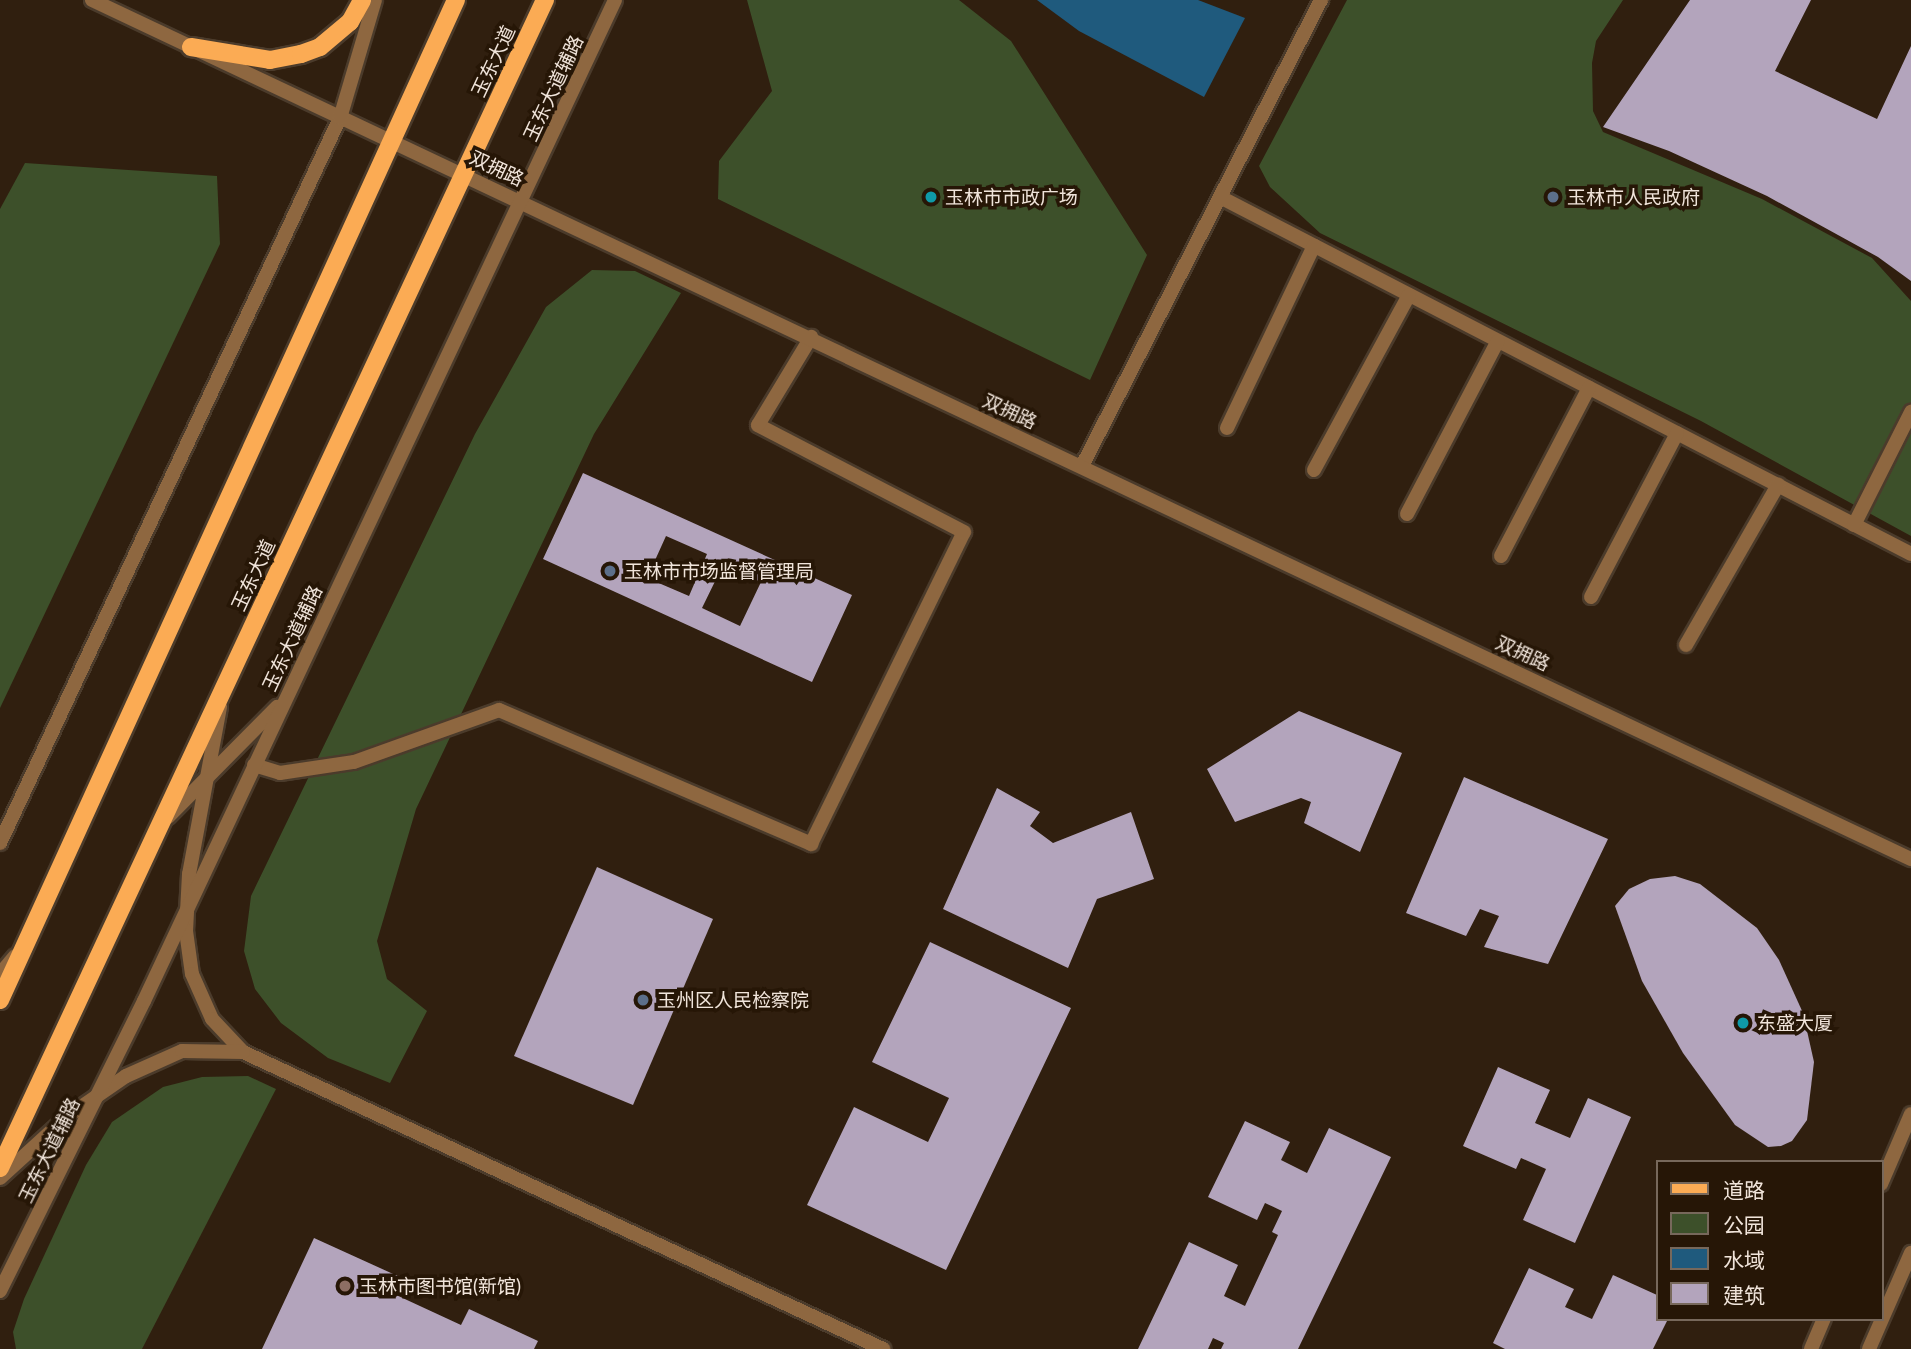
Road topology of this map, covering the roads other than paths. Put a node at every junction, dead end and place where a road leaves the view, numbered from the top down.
1 (92, 0) edge
2 (362, 0) edge
3 (375, 0) edge
4 (456, 0) edge
5 (545, 0) edge
6 (615, 0) edge
7 (1321, 0) edge
8 (191, 47) junction
9 (340, 118) junction
10 (390, 141) junction
11 (464, 174) junction
12 (1220, 197) junction
13 (522, 201) junction
14 (1314, 246) junction
15 (1409, 295) junction
16 (811, 337) junction
17 (1498, 341) junction
18 (1589, 388) junction
19 (1911, 412) edge
20 (1227, 428) dead end
21 (1677, 433) junction
22 (1082, 466) junction
23 (1314, 470) dead end
24 (1777, 485) junction
25 (1407, 514) dead end
26 (1854, 524) junction
27 (1911, 554) edge
28 (1501, 556) dead end
29 (1591, 597) dead end
30 (1686, 645) dead end
31 (222, 693) junction
32 (286, 698) junction
33 (254, 765) junction
34 (208, 775) junction
35 (162, 822) junction
36 (0, 843) edge
37 (1911, 859) edge
38 (187, 909) junction
39 (25, 944) junction
40 (0, 974) edge
41 (0, 1000) edge
42 (243, 1052) junction
43 (97, 1096) junction
44 (1911, 1114) edge
45 (0, 1168) edge
46 (0, 1178) edge
47 (1883, 1179) edge
48 (1911, 1253) edge
49 (0, 1291) edge
50 (1883, 1317) edge
51 (1823, 1321) edge
52 (1881, 1321) edge
53 (883, 1349) edge
54 (1811, 1349) edge
55 (1869, 1349) edge

1 - 8 street, 双拥路
2 - 8 main road
3 - 9 street
4 - 10 main road
5 - 11 main road, 玉东大道
6 - 13 street, 玉东大道辅路
7 - 12 street
8 - 9 street, 双拥路
9 - 10 street, 双拥路
9 - 36 street
10 - 11 street, 双拥路
10 - 39 main road
11 - 13 street, 双拥路
11 - 31 main road, 玉东大道
12 - 14 street
12 - 22 street
13 - 16 street, 双拥路
13 - 32 street, 玉东大道辅路
14 - 15 street
14 - 20 street
15 - 17 street
15 - 23 street
16 - 22 street, 双拥路
16 - 33 street
17 - 18 street
17 - 25 street
18 - 21 street
18 - 28 street
19 - 26 street
21 - 24 street
21 - 29 street
22 - 37 street, 双拥路
24 - 26 street
24 - 30 street
26 - 27 street
31 - 34 street
31 - 35 main road, 玉东大道
32 - 33 street, 玉东大道辅路
32 - 34 street
33 - 38 street, 玉东大道辅路
34 - 35 street
34 - 38 street
35 - 45 main road, 玉东大道
38 - 42 street
38 - 43 street, 玉东大道辅路
39 - 40 street
39 - 41 main road
42 - 43 street
42 - 53 street
43 - 46 street
43 - 49 street, 玉东大道辅路
44 - 47 street
48 - 50 street
51 - 54 street
52 - 55 street

